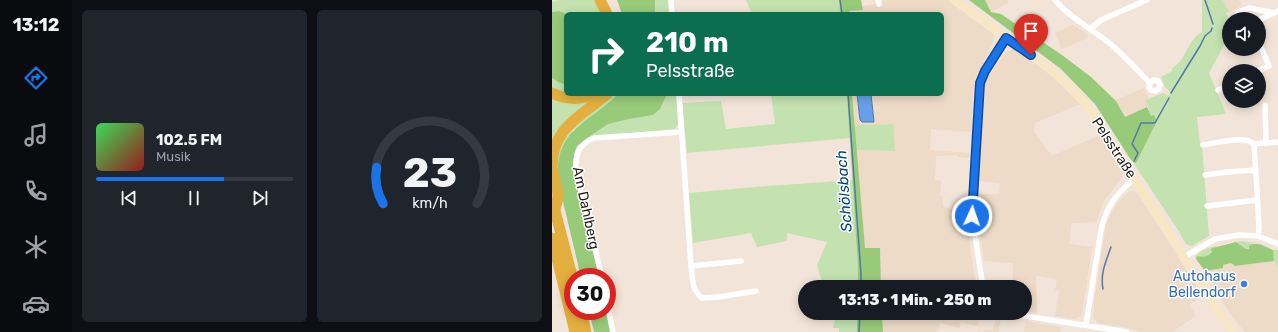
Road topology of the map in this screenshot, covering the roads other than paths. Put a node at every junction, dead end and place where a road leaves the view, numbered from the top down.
1 (602, 0) edge
2 (671, 0) edge
3 (954, 0) edge
4 (1055, 0) edge
5 (1147, 0) edge
6 (607, 12) edge
7 (612, 12) edge
8 (672, 12) edge
9 (1238, 12) edge
10 (1276, 12) edge
11 (1266, 17) edge
12 (1090, 29) junction
13 (1006, 38) junction
14 (1265, 56) edge
15 (1266, 67) edge
16 (1150, 83) dead end
17 (1222, 88) edge
18 (1218, 90) dead end
19 (552, 93) edge
20 (589, 96) edge
21 (604, 96) edge
22 (679, 96) edge
23 (1265, 108) edge
24 (682, 132) junction
25 (1278, 142) edge
26 (1266, 143) junction
27 (1254, 144) junction
28 (1203, 145) dead end
29 (552, 159) edge
30 (552, 159) edge
31 (1256, 170) junction
32 (1205, 175) dead end
33 (1134, 179) junction
34 (552, 197) edge
35 (1257, 200) junction
36 (1207, 206) dead end
37 (555, 209) junction
38 (1258, 236) junction
39 (552, 238) edge
40 (1278, 244) edge
41 (1184, 257) junction
42 (741, 261) dead end
43 (692, 266) junction
44 (570, 268) edge
45 (600, 268) edge
46 (982, 280) edge
47 (756, 291) dead end
48 (1032, 317) edge
49 (583, 320) edge
50 (611, 320) edge
51 (1086, 325) junction
52 (575, 332) edge
53 (586, 332) edge
54 (613, 332) edge
55 (1126, 332) edge
56 (1234, 332) edge

1 - 6 highway
1 - 7 highway
2 - 8 street
3 - 13 main road, Pelsstraße
4 - 12 street
5 - 12 street
9 - 10 street
10 - 11 street
12 - 16 street
13 - 33 main road, Pelsstraße
13 - 46 street
14 - 15 street
17 - 18 street
19 - 20 highway
21 - 30 highway
22 - 24 street
23 - 26 street
24 - 43 street
24 - 45 street, Am Dahlberg
25 - 26 street
26 - 27 street
27 - 28 street
27 - 31 street
29 - 37 highway
31 - 32 street
31 - 35 street
33 - 41 main road, Pelsstraße
33 - 51 street
34 - 37 highway
35 - 36 street
35 - 38 street
37 - 44 highway
38 - 40 street
38 - 41 street
39 - 52 highway
41 - 56 main road, Pelsstraße
42 - 43 street
43 - 47 street
48 - 51 street
49 - 53 highway
50 - 54 street
51 - 55 street

